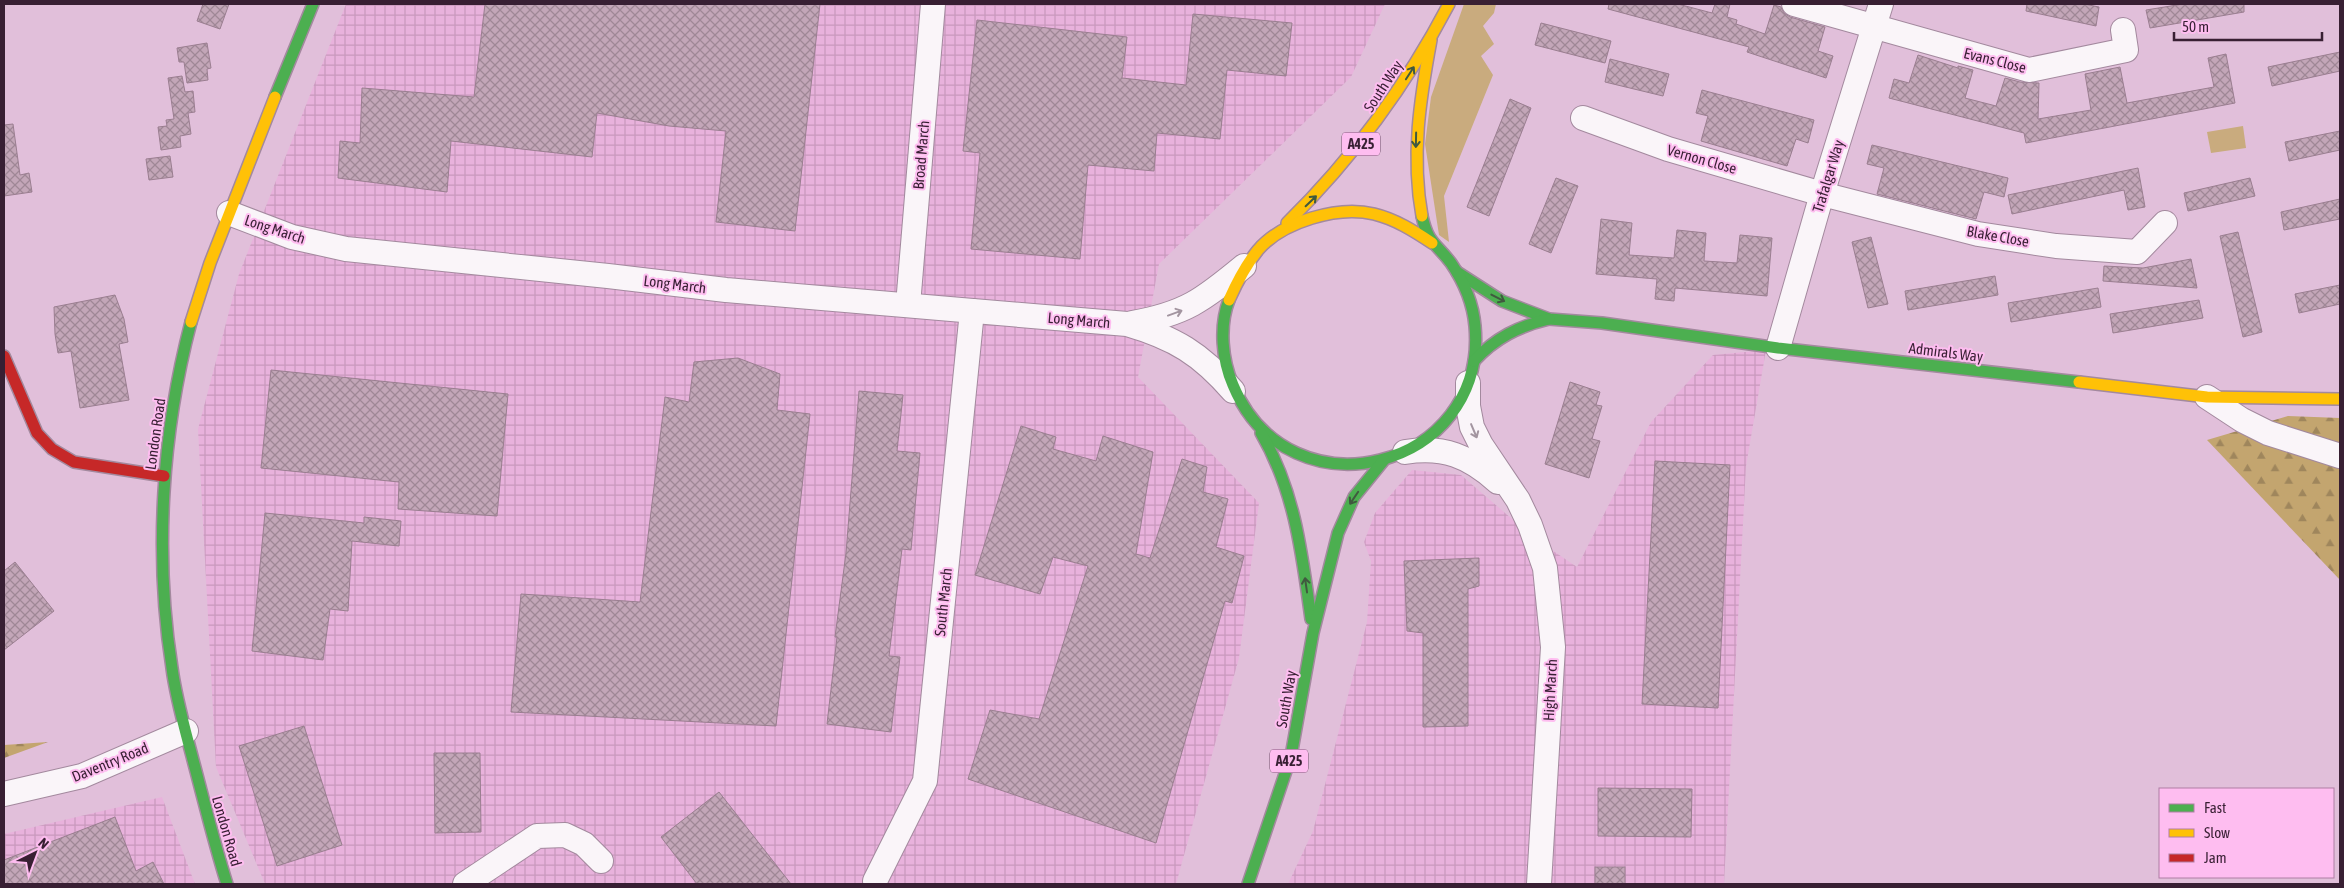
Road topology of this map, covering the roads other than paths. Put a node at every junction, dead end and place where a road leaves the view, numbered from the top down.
1 (313, 4) edge
2 (933, 4) edge
3 (1449, 4) edge
4 (1794, 4) edge
5 (1881, 4) edge
6 (1874, 26) junction
7 (2123, 30) dead end
8 (1431, 40) junction
9 (1583, 118) dead end
10 (1822, 194) junction
11 (229, 213) junction
12 (2165, 223) dead end
13 (1275, 235) junction
14 (1432, 243) junction
15 (1244, 266) junction
16 (1457, 272) junction
17 (908, 306) junction
18 (972, 311) junction
19 (1549, 319) junction
20 (1128, 324) junction
21 (1778, 348) junction
22 (4, 356) edge
23 (1470, 372) junction
24 (1233, 391) junction
25 (2207, 398) junction
26 (2340, 399) edge
27 (1251, 419) junction
28 (1395, 456) junction
29 (2340, 456) edge
30 (164, 476) junction
31 (1518, 500) junction
32 (1313, 633) junction
33 (186, 731) junction
34 (4, 794) edge
35 (601, 861) dead end
36 (875, 881) dead end
37 (227, 884) edge
38 (465, 884) edge
39 (1248, 884) edge
40 (1540, 884) edge

1 - 11 main road, London Road
2 - 17 street, Broad March
3 - 8 main road, South Way / A425
4 - 6 street
5 - 6 street, Trafalgar Way
6 - 7 street, Evans Close
6 - 10 street, Trafalgar Way
13 -> 8 main road, South Way / A425
8 -> 14 main road, South Way / A425
9 - 10 street, Vernon Close
10 - 12 street, Blake Close
10 - 21 street, Trafalgar Way
11 - 17 street, Long March
11 - 30 main road, London Road
13 - 14 main road
13 - 15 main road
14 - 16 main road
20 -> 15 street, Long March
15 - 24 main road
16 -> 19 main road, Admirals Way
16 - 23 main road
17 - 18 street, Long March
18 - 20 street, Long March
18 - 36 street, South March
19 - 21 main road, Admirals Way
19 - 23 main road, Admirals Way
20 - 24 street, Long March
21 - 25 main road, Admirals Way
22 - 30 main road
23 - 28 main road
23 -> 31 street, High March
24 - 27 main road
25 - 26 main road, Admirals Way
25 - 29 street
27 - 28 main road
32 -> 27 main road, South Way / A425
28 - 31 street, High March
28 -> 32 main road, South Way / A425
30 - 33 main road, London Road
31 - 40 street, High March
32 - 39 main road, South Way / A425
33 - 34 street, Daventry Road
33 - 37 main road, London Road
35 - 38 street

